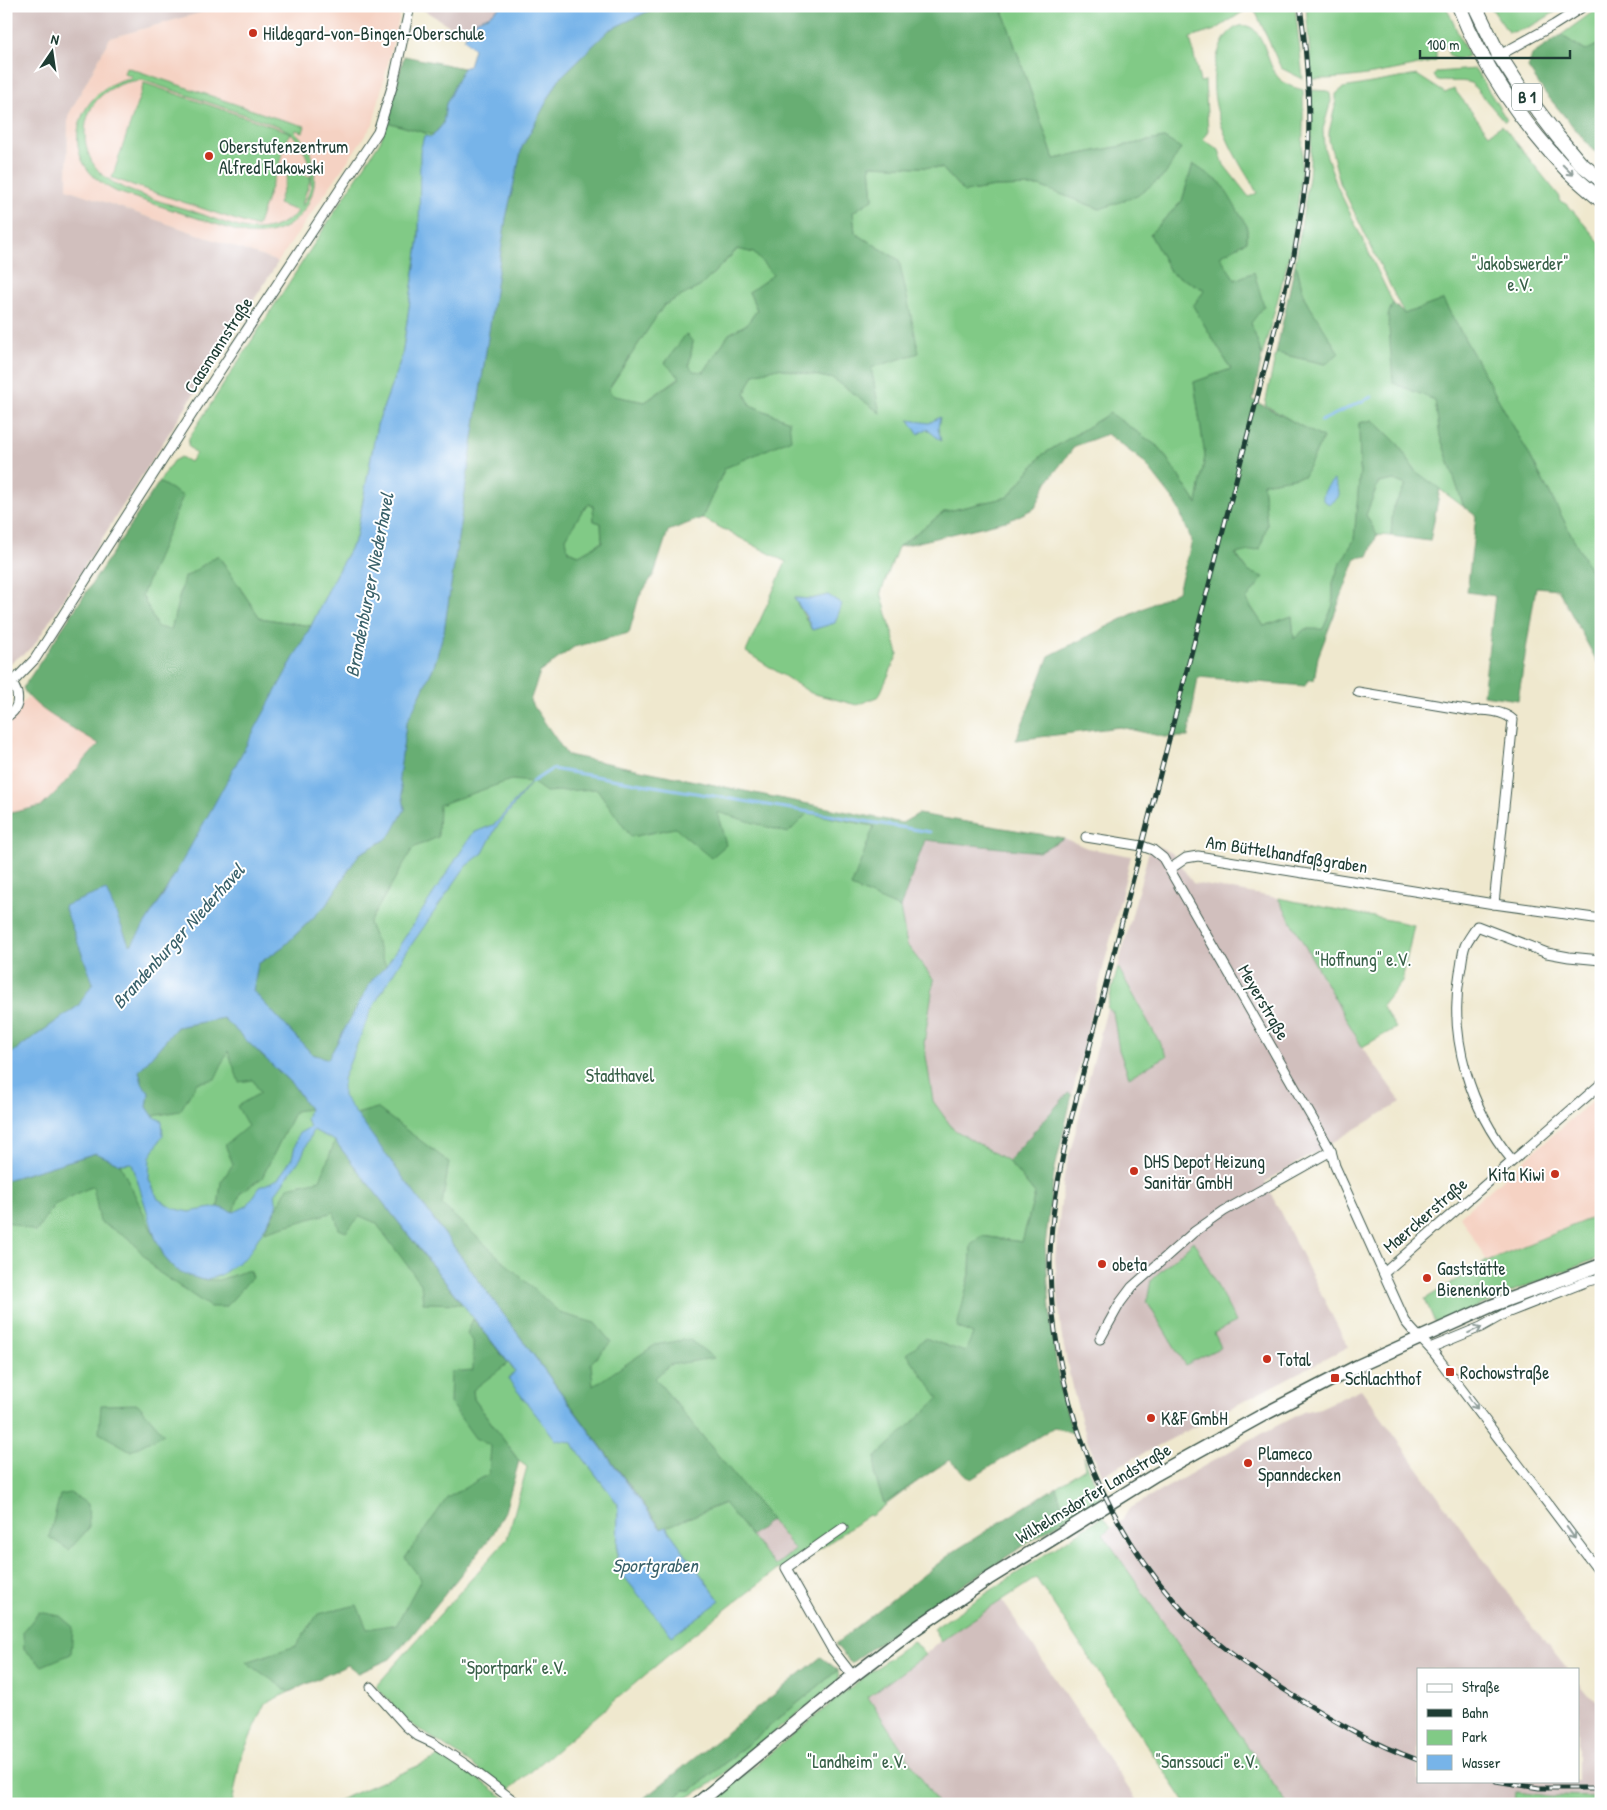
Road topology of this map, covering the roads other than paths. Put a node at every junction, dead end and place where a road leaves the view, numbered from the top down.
1 (410, 6) edge
2 (1459, 6) edge
3 (1475, 6) edge
4 (1584, 6) edge
5 (1499, 55) junction
6 (1485, 62) junction
7 (1601, 180) edge
8 (1601, 200) edge
9 (9, 681) edge
10 (1358, 692) dead end
11 (6, 717) edge
12 (1086, 837) dead end
13 (1170, 869) junction
14 (1494, 904) junction
15 (1601, 919) edge
16 (1601, 960) edge
17 (1601, 1084) edge
18 (1331, 1151) junction
19 (1512, 1160) junction
20 (1601, 1264) edge
21 (1384, 1273) junction
22 (1588, 1276) junction
23 (1601, 1278) edge
24 (1100, 1339) dead end
25 (1420, 1339) junction
26 (1430, 1348) junction
27 (843, 1528) dead end
28 (1601, 1574) edge
29 (853, 1676) junction
30 (371, 1687) dead end
31 (518, 1804) edge
32 (697, 1804) edge

1 - 9 street, Caasmannstraße
2 - 6 main road, B 1
3 - 5 main road, B 1
4 - 5 street
5 - 6 street
5 - 7 main road, B 1
6 -> 8 main road, B 1
9 - 11 street, Caasmannstraße
10 - 14 street
12 - 13 street
13 - 14 street, Am Büttelhandfaßgraben
13 - 18 street, Meyerstraße
14 - 15 street, Am Büttelhandfaßgraben
16 - 19 street
17 - 19 street, Maerckerstraße
18 - 21 street, Meyerstraße
18 - 24 street
19 - 21 street, Maerckerstraße
20 - 22 main road, Wilhelmsdorfer Landstraße
21 - 25 street, Meyerstraße
22 - 23 street, Wilhelmsdorfer Landstraße
22 - 25 main road, Wilhelmsdorfer Landstraße
26 -> 22 street, Wilhelmsdorfer Landstraße
25 - 26 street
25 - 29 main road, Wilhelmsdorfer Landstraße
26 -> 28 street
27 - 29 street
29 - 32 main road, Wilhelmsdorfer Landstraße
30 - 31 street

